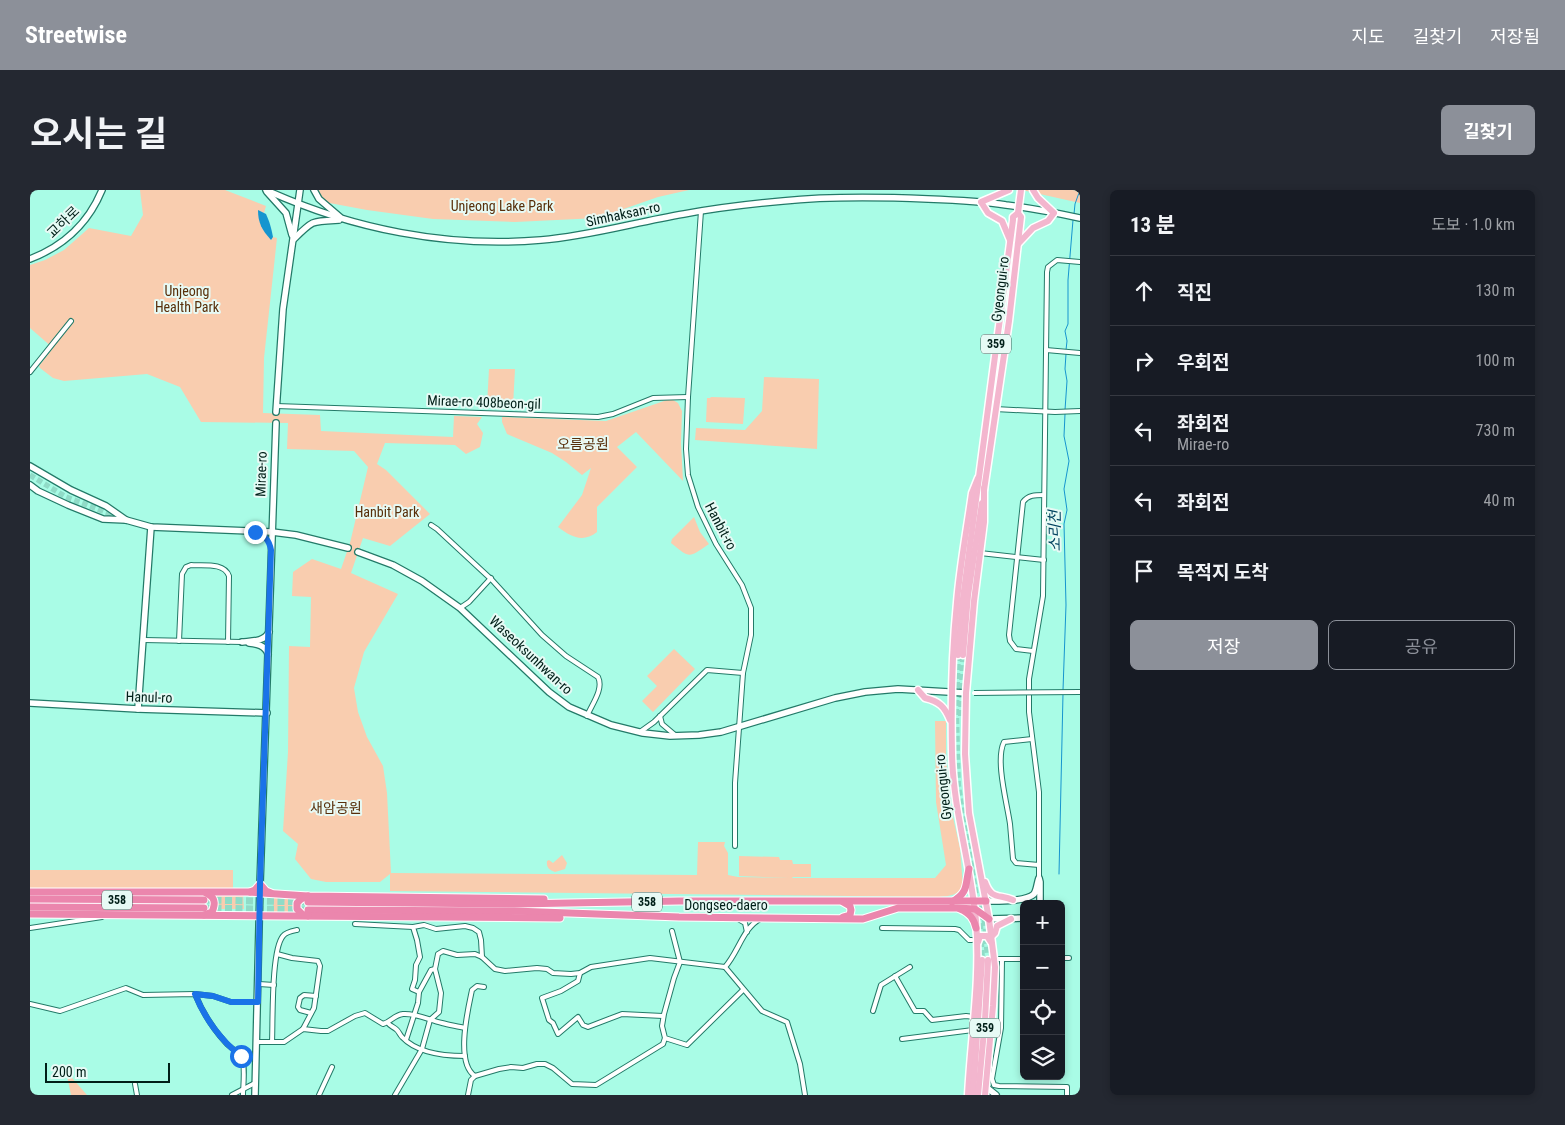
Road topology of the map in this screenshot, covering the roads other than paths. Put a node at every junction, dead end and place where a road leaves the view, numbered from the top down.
1 (102, 190) edge
2 (266, 190) edge
3 (300, 190) edge
4 (314, 190) edge
5 (1009, 190) edge
6 (1021, 190) edge
7 (1033, 190) edge
8 (980, 202) junction
9 (297, 204) junction
10 (1018, 210) junction
11 (701, 211) junction
12 (1058, 214) junction
13 (1080, 218) edge
14 (343, 220) junction
15 (294, 239) junction
16 (1010, 240) junction
17 (1018, 244) junction
18 (30, 259) edge
19 (1080, 262) edge
20 (71, 321) dead end
21 (1046, 350) junction
22 (1080, 353) edge
23 (30, 372) edge
24 (688, 397) junction
25 (276, 409) joint
26 (996, 409) junction
27 (1079, 411) edge
28 (1044, 412) junction
29 (276, 423) dead end
30 (30, 466) edge
31 (30, 486) edge
32 (984, 488) junction
33 (1044, 495) junction
34 (272, 515) junction
35 (126, 520) junction
36 (431, 525) dead end
37 (151, 527) junction
38 (255, 532) junction
39 (272, 532) junction
40 (291, 534) junction
41 (348, 548) dead end
42 (271, 550) junction
43 (358, 552) dead end
44 (980, 553) junction
45 (1017, 558) junction
46 (1044, 560) junction
47 (491, 578) junction
48 (460, 608) junction
49 (269, 627) junction
50 (144, 640) junction
51 (179, 640) junction
52 (228, 642) junction
53 (242, 642) junction
54 (1033, 651) junction
55 (961, 656) junction
56 (268, 658) junction
57 (742, 673) junction
58 (918, 690) junction
59 (952, 692) junction
60 (1080, 692) edge
61 (966, 693) junction
62 (267, 696) junction
63 (30, 703) edge
64 (138, 709) junction
65 (250, 712) junction
66 (267, 713) junction
67 (587, 716) junction
68 (660, 716) junction
69 (952, 725) junction
70 (739, 727) junction
71 (266, 730) junction
72 (640, 732) junction
73 (676, 736) junction
74 (1032, 739) junction
75 (735, 846) dead end
76 (1039, 866) junction
77 (979, 868) junction
78 (968, 869) junction
79 (1038, 878) junction
80 (260, 884) junction
81 (30, 892) edge
82 (204, 892) junction
83 (248, 892) junction
84 (260, 893) junction
85 (274, 894) junction
86 (30, 899) edge
87 (1013, 900) junction
88 (1040, 900) edge
89 (833, 901) junction
90 (986, 901) junction
91 (952, 902) junction
92 (974, 905) junction
93 (308, 906) junction
94 (30, 907) edge
95 (204, 908) junction
96 (958, 908) junction
97 (30, 914) edge
98 (115, 915) junction
99 (260, 915) junction
100 (729, 918) junction
101 (767, 918) junction
102 (832, 918) junction
103 (1020, 918) edge
104 (989, 919) junction
105 (1010, 919) junction
106 (355, 924) dead end
107 (413, 927) junction
108 (30, 928) edge
109 (882, 928) dead end
110 (976, 928) junction
111 (297, 930) dead end
112 (672, 931) dead end
113 (747, 932) junction
114 (991, 940) junction
115 (975, 942) junction
116 (277, 954) junction
117 (482, 957) junction
118 (1020, 958) edge
119 (1065, 958) edge
120 (1069, 958) dead end
121 (1002, 959) junction
122 (988, 960) junction
123 (680, 962) junction
124 (725, 967) junction
125 (910, 967) dead end
126 (435, 969) junction
127 (580, 973) junction
128 (895, 976) junction
129 (258, 984) junction
130 (274, 985) junction
131 (484, 986) dead end
132 (743, 990) junction
133 (419, 992) junction
134 (195, 994) junction
135 (316, 996) junction
136 (258, 1002) junction
137 (30, 1004) edge
138 (873, 1011) dead end
139 (311, 1013) junction
140 (415, 1015) junction
141 (664, 1016) junction
142 (974, 1017) junction
143 (430, 1020) junction
144 (388, 1023) junction
145 (465, 1028) junction
146 (303, 1029) junction
147 (973, 1030) junction
148 (665, 1038) junction
149 (406, 1040) junction
150 (902, 1040) dead end
151 (256, 1042) junction
152 (272, 1042) junction
153 (422, 1049) junction
154 (465, 1056) junction
155 (332, 1067) dead end
156 (475, 1076) junction
157 (255, 1083) junction
158 (135, 1084) dead end
159 (986, 1088) junction
160 (243, 1090) junction
161 (137, 1095) edge
162 (232, 1095) edge
163 (243, 1095) edge
164 (255, 1095) edge
165 (320, 1095) edge
166 (395, 1095) edge
167 (468, 1095) edge
168 (805, 1095) edge
169 (968, 1095) edge
170 (973, 1095) edge
171 (978, 1095) edge
172 (985, 1095) edge
173 (996, 1095) edge
174 (1067, 1095) edge

1 - 18 street, 교하로
2 - 9 street, Simhaksan-ro
2 - 15 street
3 - 9 street
4 - 14 street
5 - 8 main road
6 - 10 main road, Gyeongui-ro / 359
7 - 12 main road
8 - 10 street, Simhaksan-ro
8 - 11 street, Simhaksan-ro
8 - 16 main road
9 - 14 street, Simhaksan-ro
9 - 15 street
10 - 12 street, Simhaksan-ro
10 - 16 main road, Gyeongui-ro / 359
10 - 17 main road, Gyeongui-ro / 359
11 - 14 street, Simhaksan-ro
11 - 24 street, Hanbit-ro
12 - 13 street, Simhaksan-ro
12 - 17 main road
14 - 15 street
15 - 25 street
16 - 55 main road, Gyeongui-ro / 359
17 - 26 main road, Gyeongui-ro / 359
19 - 21 street
20 - 23 street
21 - 22 street
21 - 28 street
24 - 25 street, Mirae-ro 408beon-gil
24 - 57 street, Hanbit-ro
26 - 28 street
26 - 32 main road, Gyeongui-ro / 359
27 - 28 street
28 - 33 street
29 - 34 street, Mirae-ro
30 - 35 street
31 - 35 street
32 - 44 main road, Gyeongui-ro
32 - 55 main road, Gyeongui-ro / 359
33 - 45 street
33 - 46 street
34 - 38 street
34 - 39 street, Mirae-ro
34 - 40 street
35 - 37 street
36 - 47 street
37 - 38 street
37 - 50 street
38 - 39 street
38 - 42 street
39 - 40 street
39 - 42 street, Mirae-ro
40 - 41 street
40 - 42 street
42 - 49 street, Mirae-ro
43 - 48 street, Waseoksunhwan-ro
44 - 45 street
44 - 55 main road, Gyeongui-ro
45 - 46 street
45 - 54 street
46 - 54 street
47 - 48 street
47 - 67 street
48 - 67 street, Waseoksunhwan-ro
49 - 53 street
49 - 56 street, Mirae-ro
50 - 51 street
50 - 64 street
51 - 52 street
51 - 52 street
52 - 53 street
53 - 56 street
54 - 74 street
55 - 59 main road, Gyeongui-ro
55 - 61 main road, Gyeongui-ro
56 - 62 street, Mirae-ro
57 - 68 street
57 - 70 street, Hanbit-ro
58 - 59 street, Waseoksunhwan-ro
58 - 69 main road
58 - 70 street, Waseoksunhwan-ro
59 - 61 street, Waseoksunhwan-ro
59 - 69 main road, Gyeongui-ro
60 - 61 street, bridge
61 - 77 main road, Gyeongui-ro
62 - 65 street
62 - 66 street, Mirae-ro
63 - 64 street, Hanul-ro
64 - 65 street, Hanul-ro
65 - 66 street, Hanul-ro
65 - 71 street
66 - 71 street, Mirae-ro
67 - 72 street, Waseoksunhwan-ro
68 - 72 street
68 - 73 street
69 - 78 main road, Gyeongui-ro
70 - 73 street, Waseoksunhwan-ro
70 - 75 street, Hanbit-ro
71 - 80 street, Mirae-ro
72 - 73 street, Waseoksunhwan-ro
74 - 76 street
74 - 76 street
76 - 79 street
77 - 87 main road
77 - 90 main road, Gyeongui-ro
78 - 91 highway
78 - 92 main road, Gyeongui-ro
79 - 87 street
79 - 88 street
80 - 83 highway
80 - 84 street, Mirae-ro
80 - 85 highway
81 - 82 highway
82 - 83 highway
82 - 95 highway
83 - 84 highway
84 - 85 highway
84 - 99 street, Mirae-ro
85 - 93 highway
86 - 95 highway, 358
87 - 90 street
89 - 91 highway, Dongseo-daero / 358
89 - 93 highway, Dongseo-daero / 358
89 - 102 highway
90 - 92 highway, Dongseo-daero / 358
90 - 104 main road, Gyeongui-ro
91 - 92 highway, Dongseo-daero / 358
92 - 96 highway, Dongseo-daero / 358
92 - 104 highway
92 - 110 main road, Gyeongui-ro
93 - 99 highway
93 - 100 highway, Dongseo-daero / 358
94 - 95 highway, 358
95 - 98 highway
95 - 99 highway
96 - 102 highway, Dongseo-daero / 358
96 - 110 highway
97 - 98 highway
98 - 108 street
99 - 129 street, Mirae-ro
100 - 101 highway, Dongseo-daero / 358
100 - 113 street
101 - 102 highway, Dongseo-daero / 358
101 - 113 street
103 - 105 street
104 - 105 street
104 - 114 main road, Gyeongui-ro
105 - 114 main road
106 - 107 street
107 - 117 street
107 - 133 street
109 - 115 street
110 - 115 main road, Gyeongui-ro
111 - 116 street
112 - 123 street
113 - 124 street
114 - 115 main road
114 - 122 main road, Gyeongui-ro
115 - 142 main road, Gyeongui-ro
116 - 130 street
116 - 135 street
117 - 126 street
117 - 127 street
118 - 121 street
119 - 120 street
121 - 122 street
121 - 174 street
122 - 159 main road, Gyeongui-ro
122 - 170 main road, Gyeongui-ro / 359
122 - 171 main road, Gyeongui-ro / 359
123 - 124 street
123 - 127 street
123 - 141 street
124 - 132 street
125 - 128 street
126 - 133 street
126 - 143 street
127 - 141 street
128 - 138 street
128 - 142 street
129 - 130 street
129 - 136 street, Mirae-ro
130 - 152 street
131 - 145 street
132 - 148 street
132 - 168 street
133 - 140 street
134 - 136 street
134 - 137 street
134 - 160 street
135 - 139 street
135 - 139 street
136 - 151 street, Mirae-ro
139 - 146 street
140 - 143 street
140 - 144 street
140 - 149 street
141 - 148 street
142 - 147 main road, Gyeongui-ro
143 - 145 street
143 - 153 street
144 - 146 street
144 - 149 street
145 - 154 street
146 - 152 street
147 - 150 street
147 - 169 main road, Gyeongui-ro
148 - 156 street
149 - 153 street
151 - 152 street
151 - 157 street, Mirae-ro
153 - 154 street
153 - 166 street
154 - 156 street
155 - 165 street
156 - 167 street
157 - 160 street
157 - 164 street, Mirae-ro
158 - 161 street
159 - 172 main road, Gyeongui-ro
159 - 173 street
160 - 162 street
160 - 163 street

